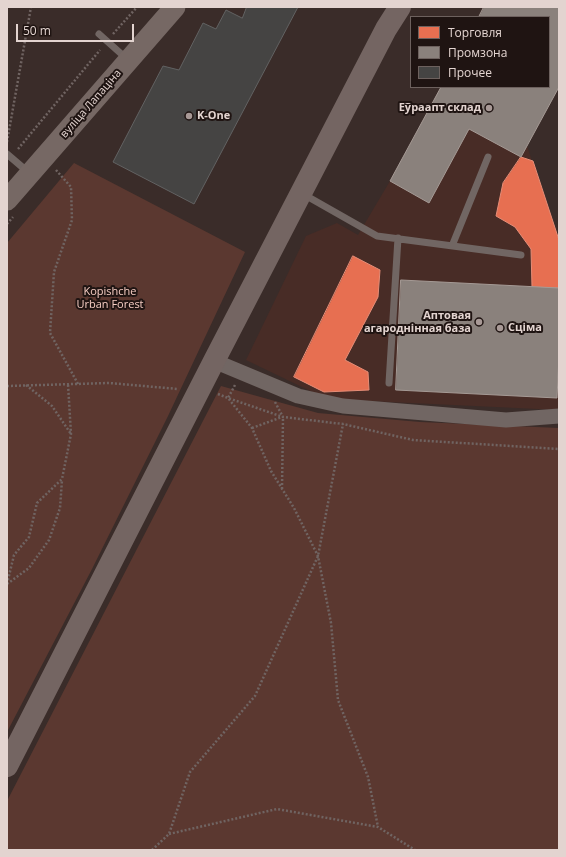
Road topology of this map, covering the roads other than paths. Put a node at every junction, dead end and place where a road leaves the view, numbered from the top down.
1 (175, 7) edge
2 (395, 7) edge
3 (400, 7) edge
4 (386, 29) junction
5 (99, 34) dead end
6 (129, 61) junction
7 (7, 154) edge
8 (488, 157) dead end
9 (30, 174) junction
10 (301, 193) junction
11 (7, 200) edge
12 (398, 238) junction
13 (452, 246) junction
14 (521, 255) dead end
15 (214, 361) junction
16 (389, 384) dead end
17 (559, 416) edge
18 (7, 766) edge

1 - 6 main road, вуліца Лапаціна
2 - 4 main road
3 - 4 main road
4 - 10 main road
5 - 6 lane
6 - 9 main road, вуліца Лапаціна
7 - 9 lane
8 - 13 lane
9 - 11 main road, вуліца Лапаціна
10 - 12 lane
10 - 15 main road
12 - 13 lane
12 - 16 lane
13 - 14 lane
15 - 17 street
15 - 18 main road

